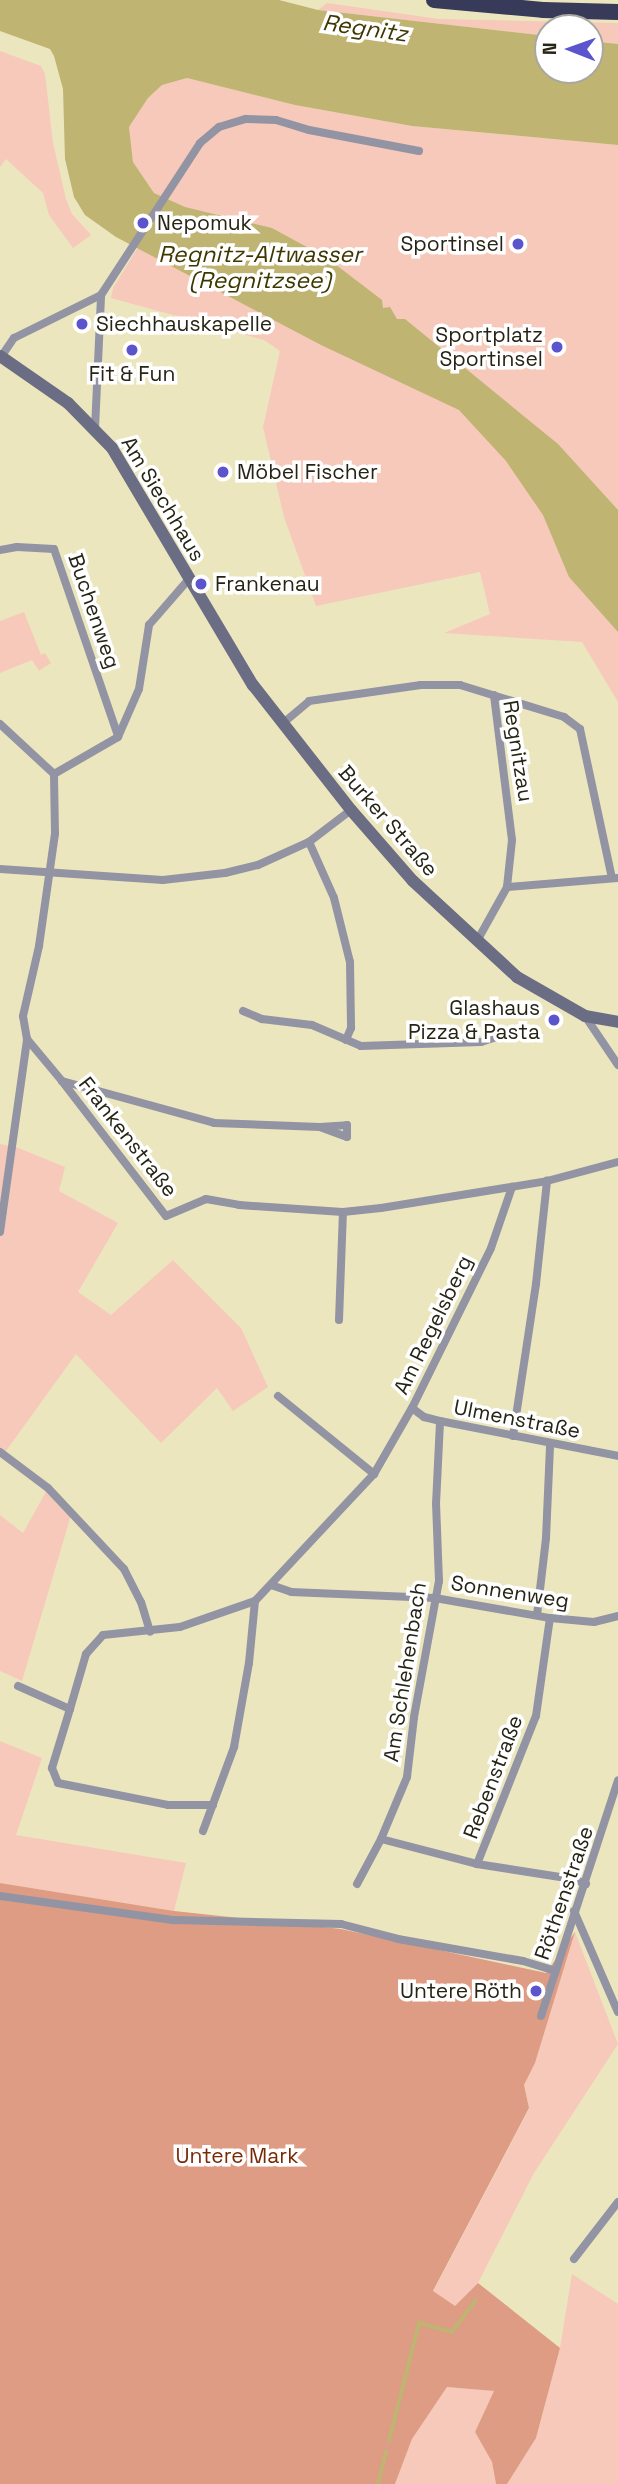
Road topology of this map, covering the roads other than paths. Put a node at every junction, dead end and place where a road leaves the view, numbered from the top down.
1 (434, 0) edge
2 (618, 12) edge
3 (419, 150) dead end
4 (101, 295) junction
5 (1, 356) edge
6 (96, 429) junction
7 (0, 550) edge
8 (190, 579) junction
9 (494, 695) junction
10 (0, 724) edge
11 (282, 724) junction
12 (118, 737) junction
13 (54, 774) junction
14 (351, 810) junction
15 (309, 842) junction
16 (0, 869) edge
17 (50, 873) junction
18 (615, 878) edge
19 (507, 887) junction
20 (477, 941) junction
21 (243, 1011) dead end
22 (585, 1016) junction
23 (618, 1022) edge
24 (499, 1036) dead end
25 (26, 1039) junction
26 (346, 1040) junction
27 (618, 1065) edge
28 (62, 1081) junction
29 (320, 1127) dead end
30 (618, 1162) edge
31 (547, 1181) junction
32 (512, 1187) junction
33 (343, 1212) junction
34 (0, 1232) edge
35 (339, 1320) dead end
36 (278, 1396) dead end
37 (412, 1408) junction
38 (440, 1421) junction
39 (513, 1436) junction
40 (550, 1445) junction
41 (0, 1452) edge
42 (618, 1456) edge
43 (374, 1474) junction
44 (271, 1585) junction
45 (435, 1598) junction
46 (255, 1601) junction
47 (537, 1615) junction
48 (618, 1616) edge
49 (550, 1618) junction
50 (150, 1632) junction
51 (18, 1686) dead end
52 (71, 1709) junction
53 (618, 1780) edge
54 (213, 1805) junction
55 (203, 1831) dead end
56 (382, 1839) junction
57 (477, 1864) junction
58 (357, 1884) dead end
59 (586, 1884) junction
60 (0, 1896) edge
61 (573, 1911) junction
62 (555, 1971) junction
63 (618, 2012) edge
64 (541, 2015) dead end
65 (618, 2202) edge
66 (574, 2259) dead end

1 - 2 highway
3 - 4 street
4 - 5 street, Am Siechhaus
4 - 6 street
5 - 6 main road, Am Siechhaus
6 - 8 main road, Am Siechhaus
7 - 12 street, Buchenweg
8 - 11 main road, Burker Straße
8 - 12 street
9 - 11 street, Regnitzau
9 - 18 street
9 - 19 street, Regnitzau
10 - 13 street
11 - 14 main road, Burker Straße
12 - 13 street
13 - 17 street
14 - 15 street
14 - 20 main road, Burker Straße
15 - 17 street
15 - 26 street
16 - 17 street
17 - 25 street
18 - 19 street
19 - 20 street, Regnitzau
20 - 22 main road, Burker Straße
21 - 26 street
22 - 23 main road, Burker Straße
22 - 27 street
24 - 26 street
25 - 28 street, Frankenstraße
25 - 34 street
28 - 29 street
28 - 33 street, Frankenstraße
30 - 31 street, Frankenstraße
31 - 32 street, Frankenstraße
31 - 39 street
32 - 33 street, Frankenstraße
32 - 37 street, Am Regelsberg
33 - 35 street
36 - 43 street
37 - 38 street, Ulmenstraße
37 - 43 street, Am Regelsberg
38 - 39 street, Ulmenstraße
38 - 45 street, Am Schlehenbach
39 - 40 street, Ulmenstraße
40 - 42 street, Ulmenstraße
40 - 47 street
41 - 50 street
43 - 44 street, Am Regelsberg
44 - 45 street, Sonnenweg
44 - 46 street, Am Regelsberg
45 - 47 street, Sonnenweg
45 - 56 street, Am Schlehenbach
46 - 50 street, Am Regelsberg
46 - 54 street
47 - 49 street, Sonnenweg
48 - 49 street, Sonnenweg
49 - 57 street, Rebenstraße
50 - 52 street, Am Regelsberg
51 - 52 street
52 - 54 street, Am Regelsberg
53 - 59 street, Röthenstraße
54 - 55 street
56 - 57 street
56 - 58 street, Am Schlehenbach
57 - 59 street
59 - 61 street, Röthenstraße
60 - 62 street
61 - 62 street, Röthenstraße
61 - 63 street
62 - 64 street, Röthenstraße
65 - 66 street

